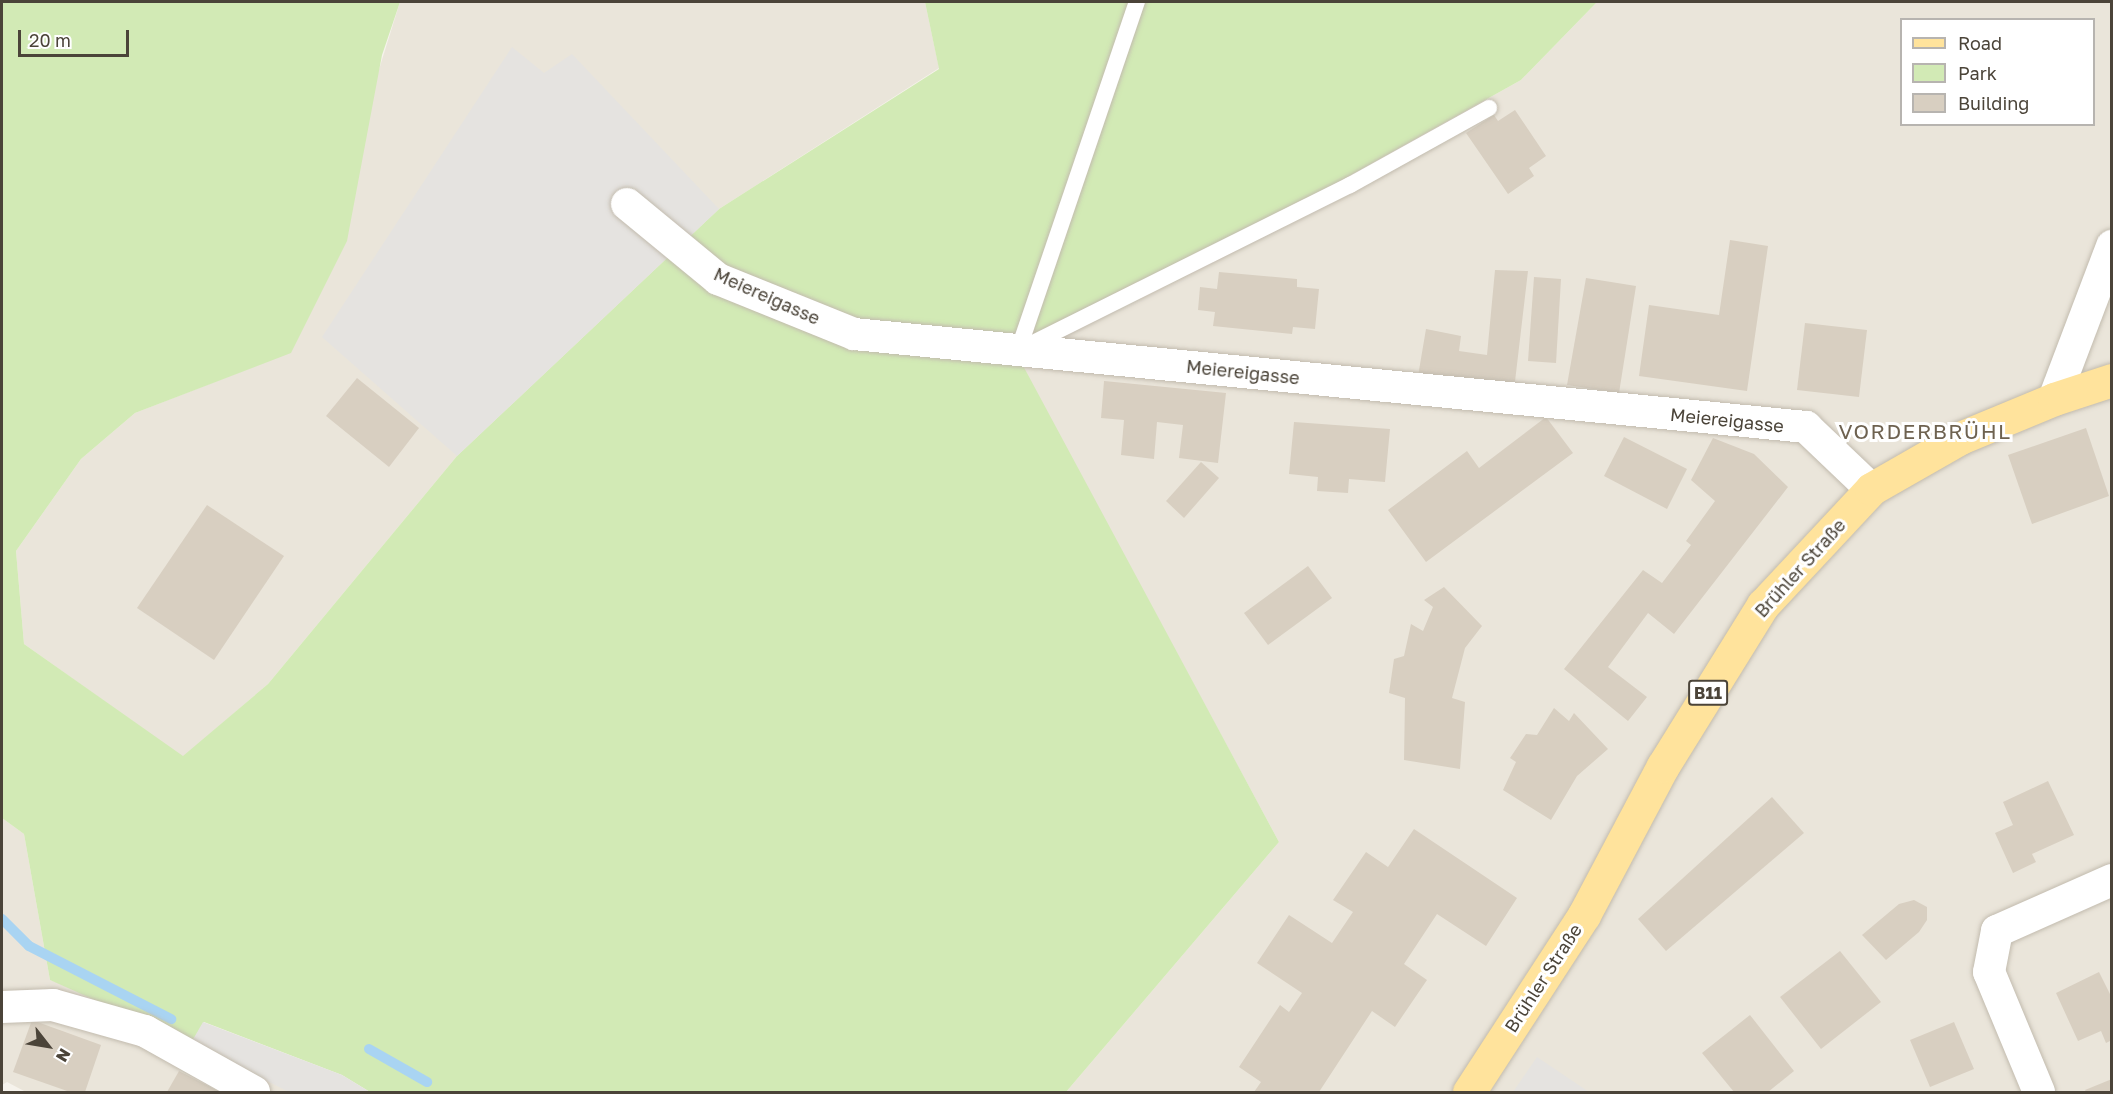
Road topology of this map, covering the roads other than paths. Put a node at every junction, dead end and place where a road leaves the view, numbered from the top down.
1 (1137, 2) edge
2 (1489, 108) dead end
3 (627, 204) dead end
4 (2112, 246) edge
5 (1018, 351) junction
6 (2112, 380) edge
7 (2054, 399) junction
8 (1871, 489) junction
9 (2112, 880) edge
10 (2, 1008) edge
11 (254, 1092) edge
12 (1469, 1092) edge
13 (2039, 1092) edge

1 - 5 lane
2 - 5 lane
3 - 5 street, Meiereigasse
4 - 7 street
5 - 8 street, Meiereigasse
6 - 7 main road, Brühler Straße / B11
7 - 8 main road, Brühler Straße / B11
8 - 12 main road, Brühler Straße / B11
9 - 13 street
10 - 11 street

